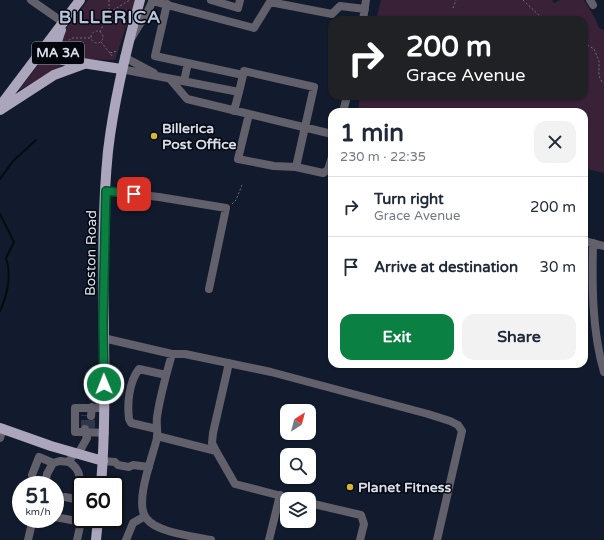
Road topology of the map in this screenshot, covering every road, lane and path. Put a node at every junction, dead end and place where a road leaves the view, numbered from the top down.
1 (31, 0) edge
2 (80, 0) edge
3 (109, 0) edge
4 (130, 0) edge
5 (140, 0) edge
6 (152, 0) edge
7 (211, 0) edge
8 (240, 0) edge
9 (366, 0) edge
10 (456, 0) edge
11 (523, 0) edge
12 (167, 4) junction
13 (453, 8) dead end
14 (365, 9) junction
15 (109, 12) junction
16 (364, 16) edge
17 (540, 16) edge
18 (64, 23) junction
19 (100, 32) junction
20 (91, 38) junction
21 (101, 42) junction
22 (127, 44) junction
23 (588, 45) edge
24 (66, 53) dead end
25 (110, 54) junction
26 (121, 54) junction
27 (113, 57) dead end
28 (188, 63) junction
29 (85, 64) junction
30 (122, 69) junction
31 (243, 76) junction
32 (160, 77) junction
33 (170, 79) junction
34 (184, 82) junction
35 (604, 83) edge
36 (239, 92) junction
37 (0, 106) edge
38 (0, 110) edge
39 (234, 111) junction
40 (248, 114) junction
41 (305, 128) junction
42 (328, 133) edge
43 (296, 167) junction
44 (328, 170) edge
45 (242, 185) dead end
46 (106, 191) junction
47 (226, 208) junction
48 (588, 242) edge
49 (593, 243) junction
50 (604, 246) edge
51 (209, 289) dead end
52 (103, 338) junction
53 (172, 354) junction
54 (229, 363) junction
55 (604, 372) edge
56 (166, 375) junction
57 (105, 408) junction
58 (88, 430) junction
59 (1, 431) edge
60 (105, 433) junction
61 (157, 433) junction
62 (216, 451) junction
63 (76, 453) junction
64 (103, 461) junction
65 (69, 462) junction
66 (53, 463) junction
67 (149, 468) junction
68 (32, 475) dead end
69 (47, 476) edge
70 (80, 476) edge
71 (102, 476) edge
72 (280, 495) joint
73 (316, 505) edge
74 (145, 516) junction
75 (31, 528) edge
76 (80, 528) edge
77 (97, 528) edge
78 (28, 540) edge
79 (77, 540) edge
80 (96, 540) edge
81 (126, 540) edge
82 (211, 540) edge
83 (269, 540) edge
84 (360, 540) edge
85 (437, 540) edge

1 - 18 street
2 - 18 main road, MA 3A
3 - 15 path
4 - 15 path
5 - 22 main road, Boston Road
6 - 12 street
6 - 22 street
7 - 8 street
9 - 14 street
10 - 13 path
11 - 17 path
12 - 14 street
12 - 28 street
14 - 16 street
15 - 19 path
18 - 29 main road, MA 3A
18 - 37 main road
19 - 20 path
19 - 21 path
20 - 21 path
20 - 24 path
21 - 25 path
22 - 26 main road, Boston Road
23 - 35 path
25 - 26 path
25 - 27 path
26 - 30 main road, Boston Road
26 - 32 street
28 - 31 street
28 - 34 street
29 - 30 main road, MA 3A
29 - 38 main road
30 - 32 street
30 - 46 main road, Boston Road
31 - 36 street
31 - 41 street
32 - 33 street
33 - 34 street
33 - 39 street
34 - 36 street
36 - 39 street
39 - 40 street
40 - 41 street
40 - 43 street
41 - 42 street
41 - 43 street
43 - 44 street
45 - 47 path
46 - 47 street
46 - 52 main road, Boston Road
47 - 51 street
48 - 49 street
49 - 50 street
49 - 55 street
52 - 53 street
52 - 57 main road, Boston Road
53 - 54 street
53 - 56 street
54 - 62 street
54 - 85 street
56 - 61 street
56 - 61 street
57 - 58 street
57 - 60 main road, Boston Road
58 - 60 street
58 - 63 street
59 - 63 main road
60 - 64 main road, Boston Road
61 - 62 street
61 - 67 street
62 - 72 street
63 - 64 main road
63 - 65 street
64 - 67 street
64 - 71 main road, Boston Road
65 - 66 street
65 - 70 street
66 - 68 street
66 - 69 street
67 - 74 street
72 - 83 street
73 - 84 street
74 - 81 street
74 - 82 street
75 - 78 street
76 - 79 street
77 - 80 main road

